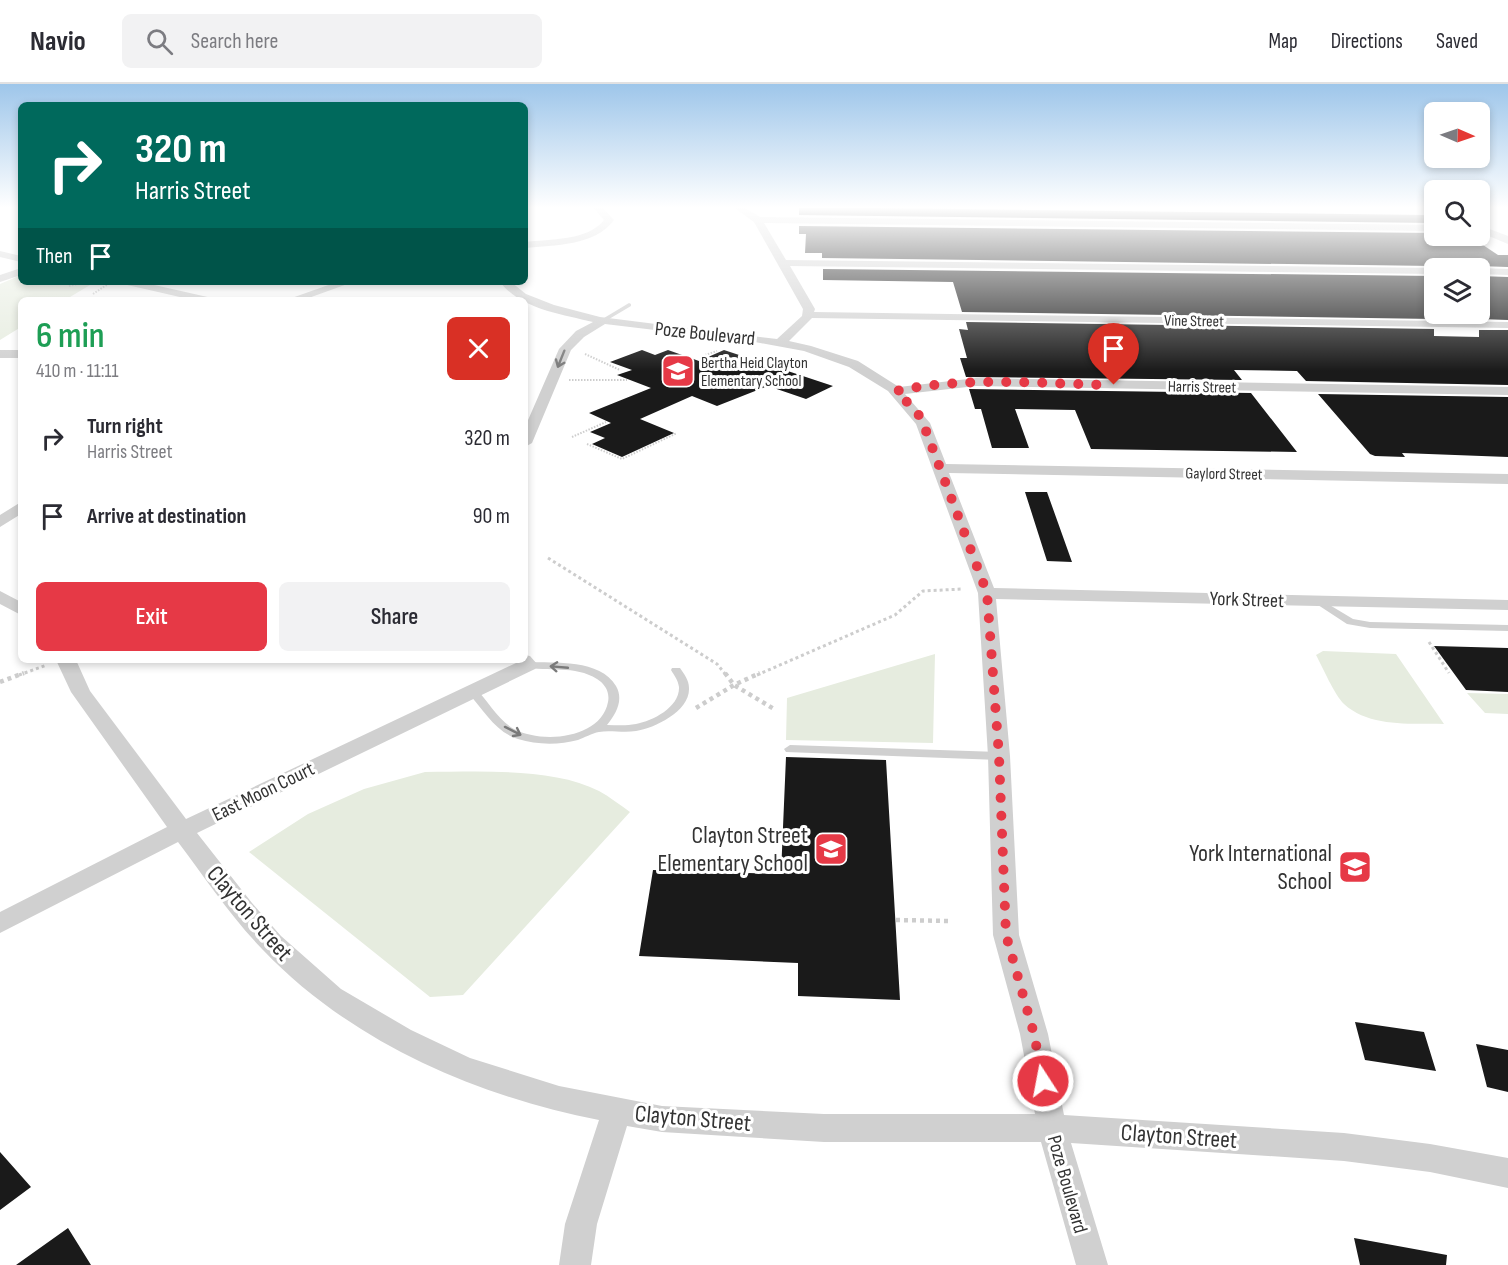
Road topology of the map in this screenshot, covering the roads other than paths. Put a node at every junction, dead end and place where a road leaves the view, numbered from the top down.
1 (783, 263) joint
2 (1424, 271) edge
3 (18, 272) edge
4 (1490, 272) edge
5 (1508, 272) edge
6 (0, 279) edge
7 (150, 285) edge
8 (339, 285) edge
9 (509, 285) edge
10 (196, 297) edge
11 (301, 297) edge
12 (526, 297) edge
13 (528, 298) edge
14 (629, 305) dead end
15 (809, 315) junction
16 (602, 321) junction
17 (1508, 325) edge
18 (781, 342) junction
19 (0, 354) edge
20 (18, 354) edge
21 (896, 391) junction
22 (1508, 391) edge
23 (528, 436) edge
24 (941, 468) junction
25 (1508, 479) edge
26 (18, 509) edge
27 (0, 522) edge
28 (987, 593) junction
29 (0, 596) edge
30 (1318, 601) junction
31 (1508, 605) edge
32 (18, 608) edge
33 (1508, 628) edge
34 (528, 662) edge
35 (58, 663) edge
36 (524, 663) edge
37 (676, 670) dead end
38 (472, 691) junction
39 (598, 728) junction
40 (790, 749) dead end
41 (999, 756) junction
42 (182, 831) junction
43 (0, 923) edge
44 (616, 1111) junction
45 (1052, 1128) junction
46 (1508, 1173) edge
47 (574, 1265) edge
48 (1092, 1265) edge

1 - 2 street
1 - 15 street
3 - 6 street
4 - 5 street
7 - 10 street
8 - 11 street
9 - 12 street, Poze Boulevard
13 - 16 street, Poze Boulevard
14 - 16 lane
15 - 17 street, Vine Street
15 - 18 street
16 - 18 street, Poze Boulevard
16 -> 23 street
18 - 21 street, Poze Boulevard
19 - 20 street
21 - 22 street, Harris Street
21 - 24 street, Poze Boulevard
24 - 25 street, Gaylord Street
24 - 28 street, Poze Boulevard
26 - 27 street
28 - 30 street, York Street
28 - 41 street, Poze Boulevard
29 - 32 street
30 - 31 street, York Street
30 - 33 lane
39 -> 34 lane
35 - 42 street, Clayton Street
36 - 38 street, East Moon Court
37 - 39 lane
38 -> 39 lane
38 - 42 street, East Moon Court
40 - 41 lane
41 - 45 street, Poze Boulevard
42 - 43 street, East Moon Court
42 - 44 street, Clayton Street
44 - 45 street, Clayton Street
44 - 47 street
45 - 46 street, Clayton Street
45 - 48 street, Poze Boulevard

